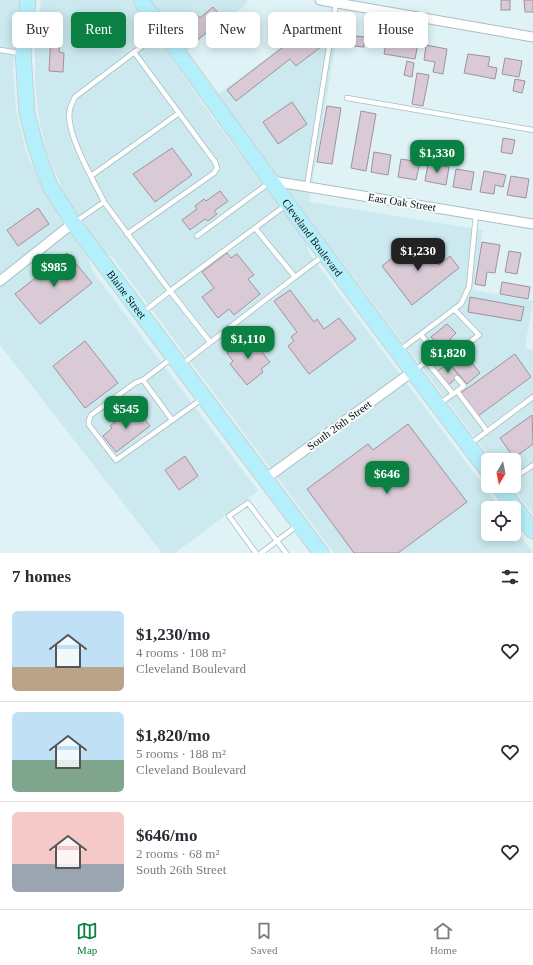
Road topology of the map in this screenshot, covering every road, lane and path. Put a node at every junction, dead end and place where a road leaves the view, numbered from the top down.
1 (141, 0) edge
2 (320, 0) edge
3 (29, 2) edge
4 (336, 3) junction
5 (150, 12) edge
6 (533, 37) edge
7 (140, 48) edge
8 (175, 48) edge
9 (0, 50) edge
10 (134, 52) junction
11 (23, 53) junction
12 (347, 98) dead end
13 (179, 113) junction
14 (533, 130) edge
15 (91, 176) junction
16 (272, 181) junction
17 (306, 186) junction
18 (104, 202) junction
19 (288, 203) junction
20 (476, 214) junction
21 (73, 224) junction
22 (533, 224) edge
23 (255, 228) junction
24 (127, 234) junction
25 (197, 236) dead end
26 (326, 254) junction
27 (295, 277) junction
28 (0, 281) edge
29 (170, 291) junction
30 (454, 309) junction
31 (141, 314) junction
32 (421, 334) junction
33 (210, 342) junction
34 (398, 352) junction
35 (437, 354) junction
36 (176, 361) junction
37 (427, 362) junction
38 (412, 372) junction
39 (457, 378) dead end
40 (143, 380) junction
41 (455, 392) junction
42 (533, 397) edge
43 (204, 398) junction
44 (438, 405) junction
45 (172, 420) junction
46 (488, 431) junction
47 (468, 445) junction
48 (481, 462) edge
49 (533, 465) edge
50 (521, 473) edge
51 (265, 479) junction
52 (505, 493) edge
53 (299, 524) junction
54 (533, 531) edge
55 (277, 541) junction
56 (256, 553) edge
57 (261, 553) edge
58 (286, 553) edge
59 (321, 553) edge

1 - 5 main road, Cleveland Boulevard
2 - 4 street
3 - 11 main road, Blaine Street
4 - 6 street
4 - 17 lane
7 - 10 lane
8 - 16 main road, Cleveland Boulevard
9 - 11 lane
10 - 13 lane
10 - 15 lane
11 - 21 main road, Blaine Street
12 - 14 lane
13 - 15 lane
13 - 24 lane
15 - 18 lane
16 - 17 street, East Oak Street
16 - 19 main road, Cleveland Boulevard
16 - 25 lane
17 - 20 street, East Oak Street
18 - 21 lane
18 - 24 lane
19 - 23 lane
19 - 26 main road, Cleveland Boulevard
20 - 22 street, East Oak Street
20 - 30 lane
21 - 28 street
21 - 31 main road, Blaine Street
23 - 27 lane
23 - 29 lane
24 - 29 lane
26 - 27 lane
26 - 34 main road, Cleveland Boulevard
27 - 33 lane
29 - 31 lane
29 - 33 lane
30 - 32 lane
30 - 35 lane
31 - 36 main road, Blaine Street
32 - 34 lane
32 - 35 lane
33 - 36 lane
34 - 38 main road, Cleveland Boulevard
35 - 37 lane
36 - 40 lane
36 - 43 main road, Blaine Street
37 - 38 lane
37 - 41 lane
38 - 44 main road, Cleveland Boulevard
38 - 51 street, South 26th Street
39 - 41 lane
40 - 45 lane
40 - 45 lane
41 - 44 lane
41 - 46 lane
42 - 46 lane
43 - 45 lane
43 - 51 main road, Blaine Street
44 - 47 main road, Cleveland Boulevard
46 - 47 lane
47 - 48 main road, Cleveland Boulevard
49 - 50 lane
51 - 53 main road, Blaine Street
52 - 54 main road
53 - 55 lane
53 - 59 main road, Blaine Street
55 - 56 lane
55 - 57 lane
55 - 58 lane

